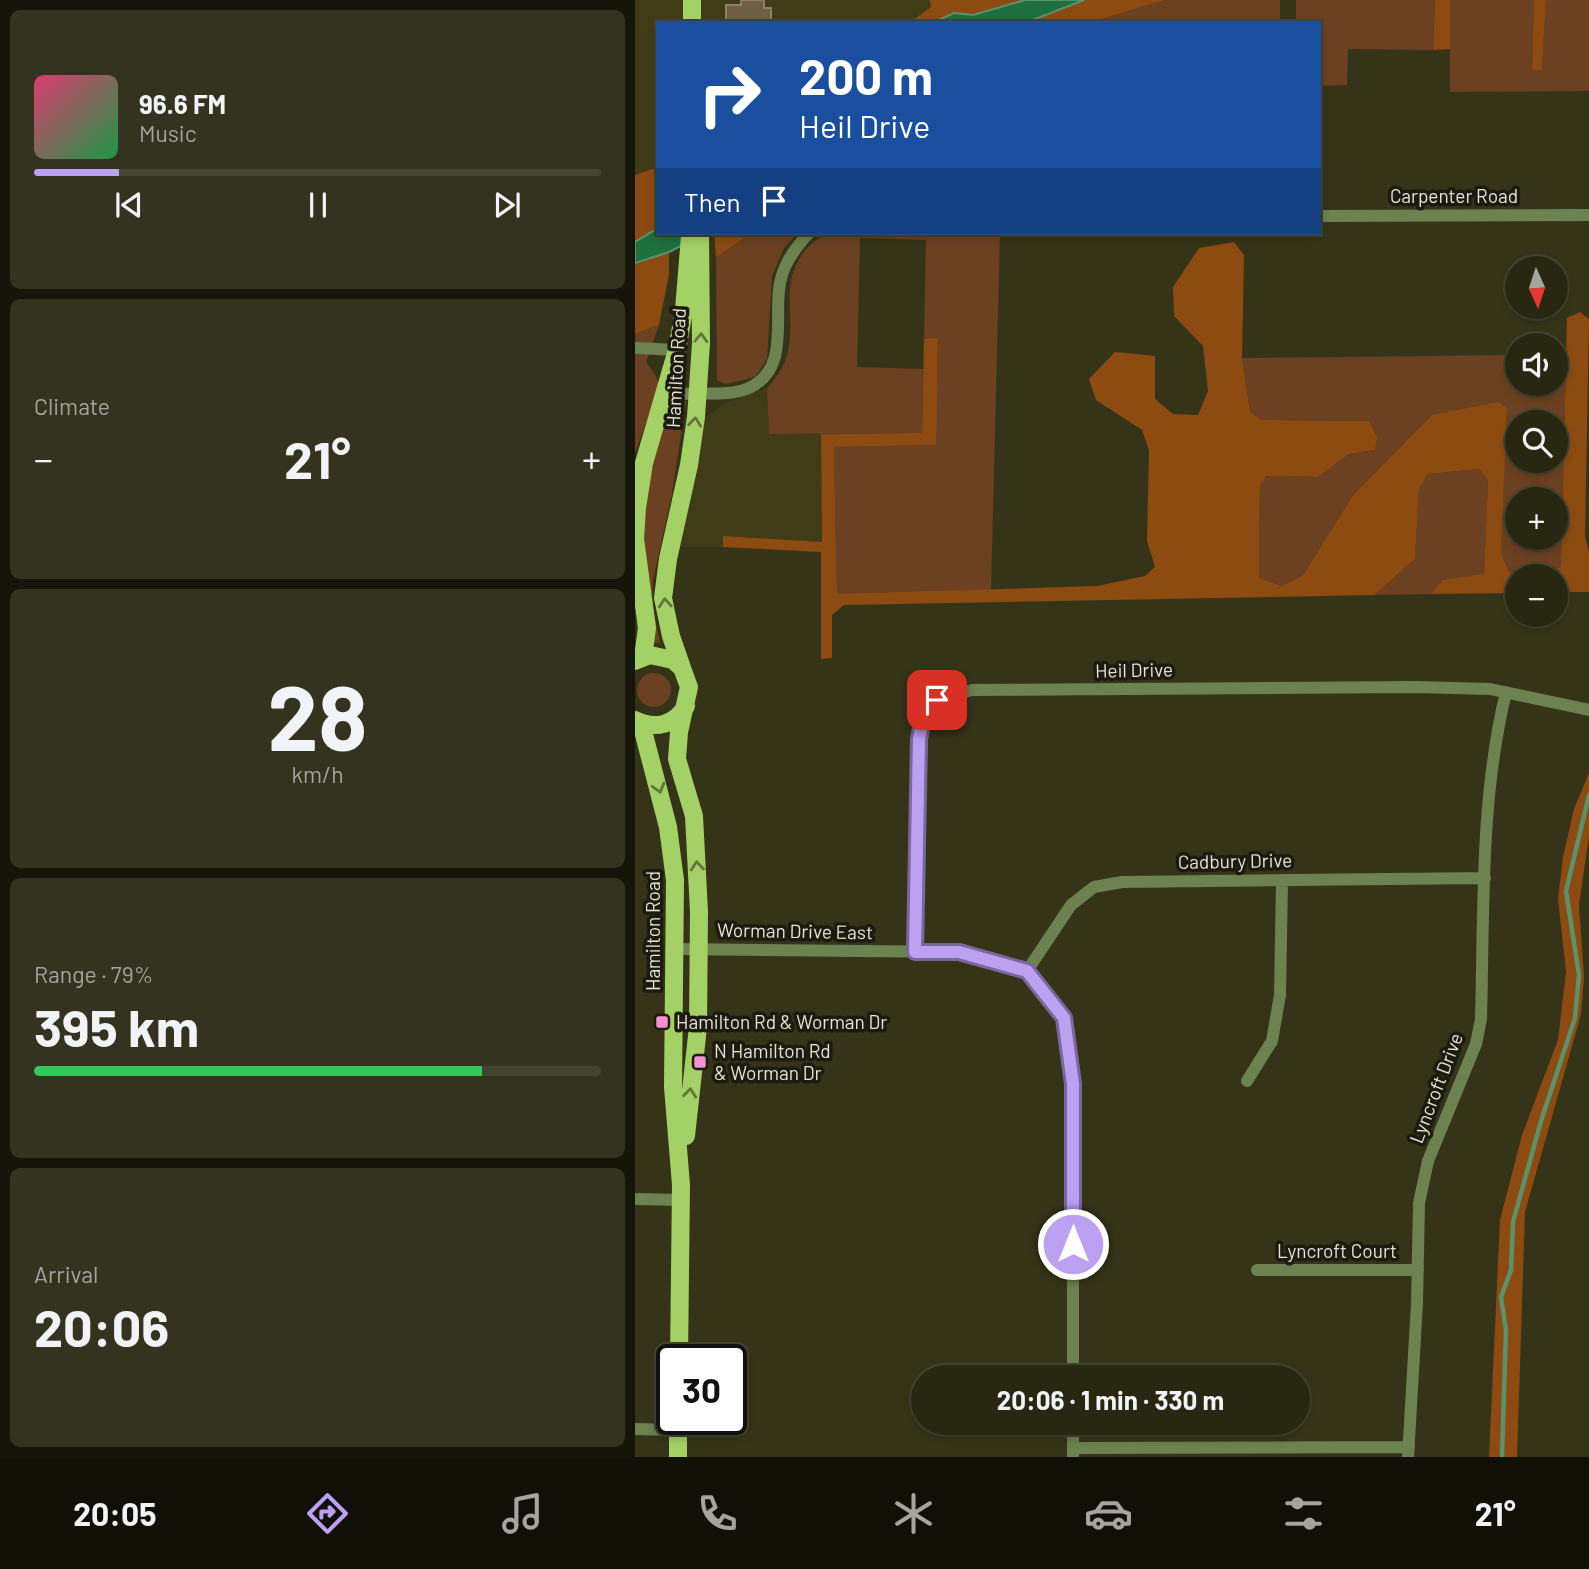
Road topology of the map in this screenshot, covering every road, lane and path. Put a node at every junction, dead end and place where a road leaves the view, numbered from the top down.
1 (692, 0) edge
2 (692, 21) edge
3 (1589, 215) edge
4 (1321, 216) edge
5 (690, 235) edge
6 (700, 235) edge
7 (807, 235) edge
8 (693, 284) junction
9 (635, 348) edge
10 (677, 350) junction
11 (698, 393) junction
12 (661, 404) junction
13 (635, 475) edge
14 (635, 610) edge
15 (638, 654) edge
16 (682, 668) junction
17 (1506, 692) junction
18 (1589, 710) edge
19 (638, 722) edge
20 (676, 726) junction
21 (1485, 878) junction
22 (1282, 880) junction
23 (674, 949) junction
24 (699, 949) junction
25 (915, 952) junction
26 (1027, 971) junction
27 (1247, 1081) dead end
28 (681, 1193) junction
29 (635, 1199) edge
30 (1257, 1270) dead end
31 (1418, 1270) junction
32 (679, 1344) edge
33 (1073, 1365) edge
34 (656, 1427) edge
35 (635, 1429) edge
36 (678, 1435) edge
37 (1073, 1435) edge
38 (1230, 1452) edge
39 (1408, 1452) edge
40 (1073, 1453) edge
41 (678, 1457) edge

1 - 2 main road
3 - 4 street, Carpenter Road
5 - 8 main road, Hamilton Road
6 - 8 main road, Hamilton Road
7 - 11 street
8 - 10 main road, Hamilton Road
11 -> 8 main road, Hamilton Road
9 - 10 street
10 - 12 main road, Hamilton Road
11 - 12 street
16 -> 11 main road, Hamilton Road
12 - 13 main road, Hamilton Road
12 - 15 main road, Hamilton Road
14 - 15 main road
15 - 16 main road
16 - 20 main road, Hamilton Road
17 - 18 street, Heil Drive
17 - 21 street, Lyncroft Drive
17 - 25 street, Heil Drive
19 - 20 main road
19 -> 23 main road, Hamilton Road
24 -> 20 main road, Hamilton Road
21 - 22 street, Cadbury Drive
21 - 31 street, Lyncroft Drive
22 - 26 street, Cadbury Drive
22 - 27 street
23 - 24 street, Worman Drive East
23 - 28 main road, Hamilton Road
24 - 25 street, Worman Drive East
28 -> 24 main road, Hamilton Road
25 - 26 street, Worman Drive East
26 - 33 street
28 - 29 street
28 - 32 main road, Hamilton Road
30 - 31 street, Lyncroft Court
31 - 39 street, Lyncroft Drive
34 - 35 street
36 - 41 main road
37 - 40 street
38 - 39 street
38 - 40 street

